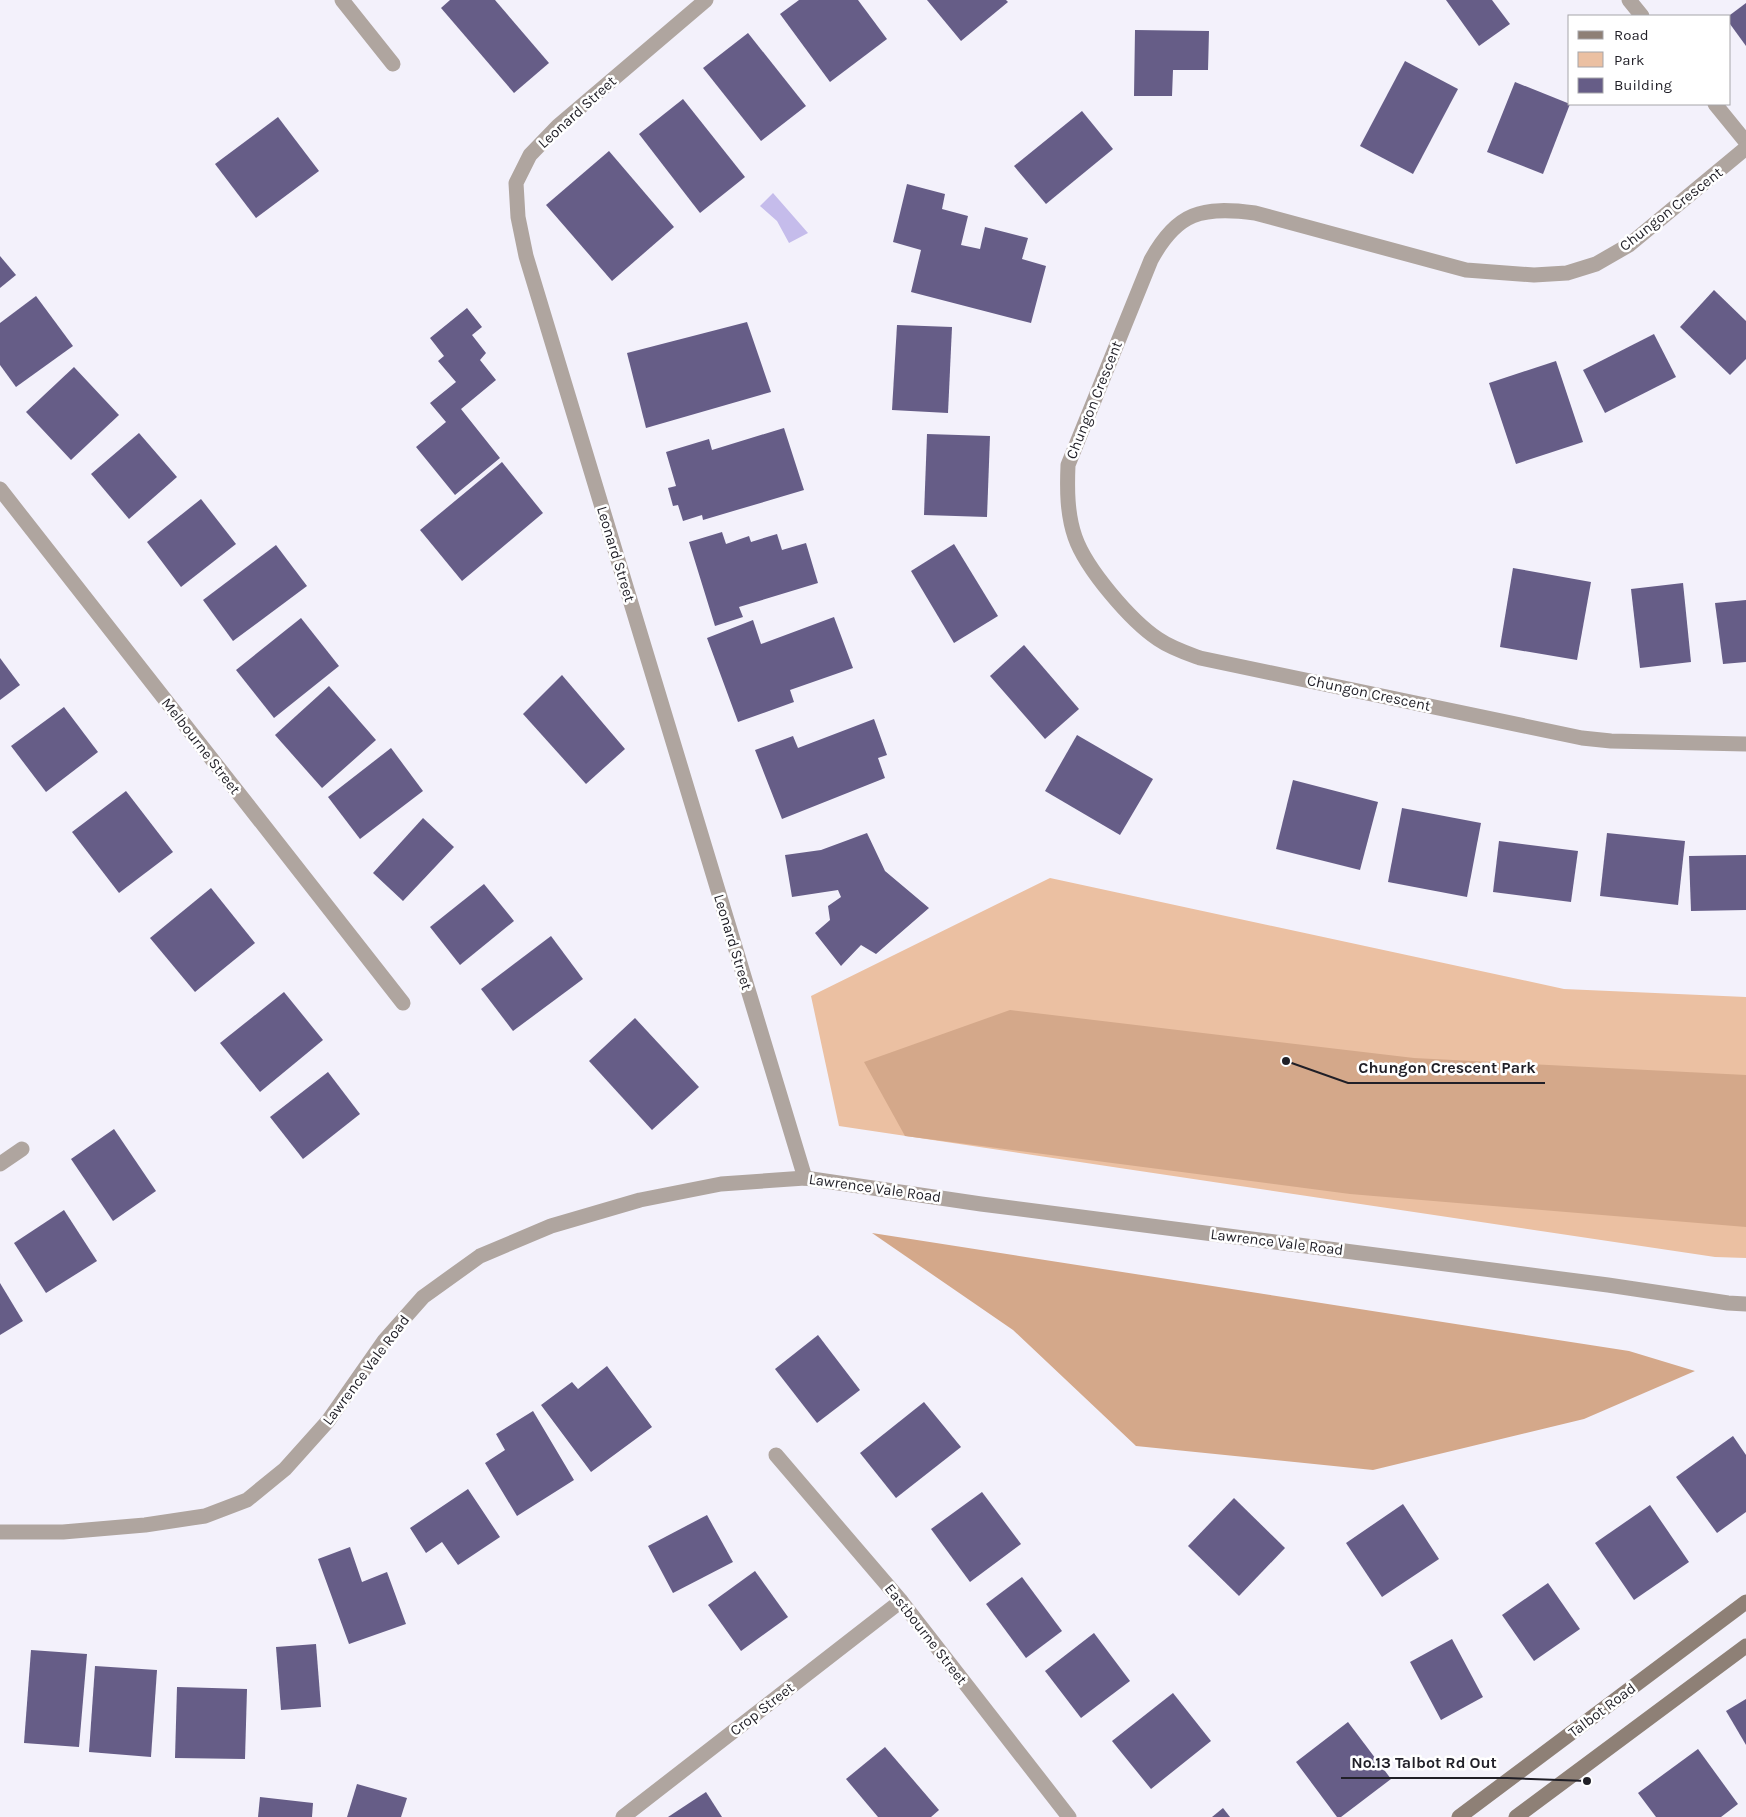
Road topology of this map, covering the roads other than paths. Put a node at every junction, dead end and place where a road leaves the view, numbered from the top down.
1 (342, 0) edge
2 (706, 0) edge
3 (1629, 0) edge
4 (1641, 15) edge
5 (394, 64) dead end
6 (1716, 105) edge
7 (1746, 142) edge
8 (1746, 148) edge
9 (0, 489) edge
10 (1746, 744) edge
11 (403, 1004) dead end
12 (22, 1149) dead end
13 (0, 1164) edge
14 (804, 1178) junction
15 (1746, 1304) edge
16 (776, 1456) dead end
17 (0, 1532) edge
18 (902, 1601) junction
19 (1746, 1602) edge
20 (1746, 1646) edge
21 (624, 1817) edge
22 (1069, 1817) edge
23 (1459, 1817) edge
24 (1516, 1817) edge

1 - 5 street
2 - 14 street, Leonard Street
3 - 4 street
6 - 7 street
8 - 10 street, Chungon Crescent
9 - 11 street, Melbourne Street
12 - 13 street
14 - 15 street, Lawrence Vale Road
14 - 17 street, Lawrence Vale Road
16 - 18 street, Eastbourne Street
18 - 21 street, Crop Street
18 - 22 street, Eastbourne Street
19 - 23 main road, Talbot Road
20 - 24 main road

